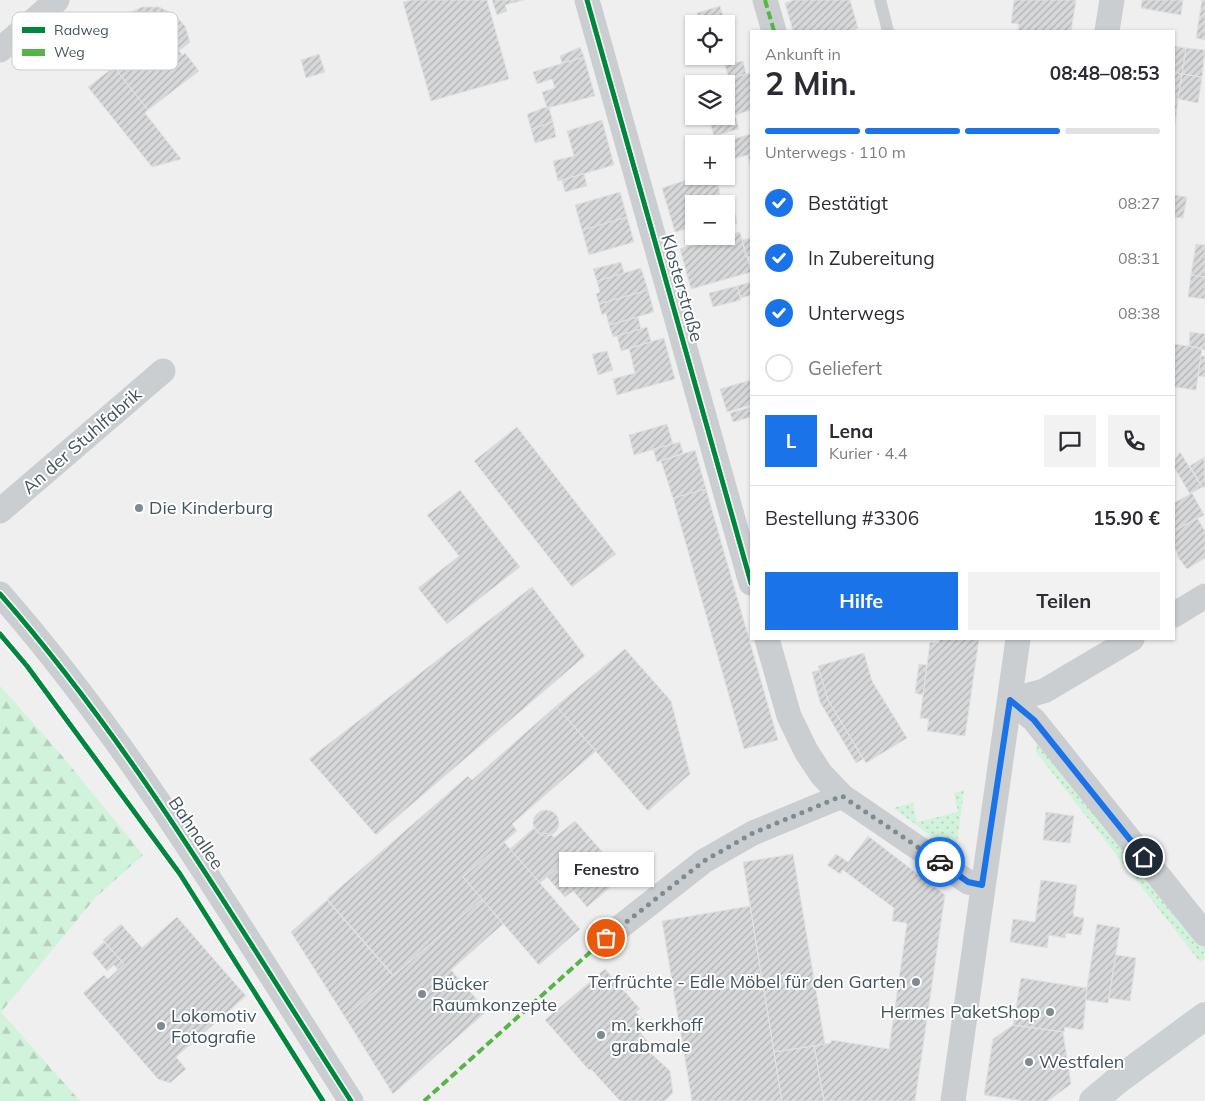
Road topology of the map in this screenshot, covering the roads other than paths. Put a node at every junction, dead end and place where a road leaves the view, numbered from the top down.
1 (57, 0) edge
2 (586, 0) edge
3 (766, 0) edge
4 (880, 0) edge
5 (1112, 0) edge
6 (43, 12) edge
7 (774, 30) edge
8 (888, 30) edge
9 (1107, 30) edge
10 (12, 39) edge
11 (0, 50) edge
12 (163, 371) dead end
13 (0, 511) edge
14 (750, 579) edge
15 (0, 594) edge
16 (1205, 596) edge
17 (1175, 613) edge
18 (767, 640) edge
19 (1018, 640) edge
20 (1130, 640) edge
21 (1010, 700) junction
22 (842, 796) junction
23 (982, 885) junction
24 (1205, 934) edge
25 (606, 938) dead end
26 (1205, 1016) edge
27 (351, 1101) edge
28 (953, 1101) edge
29 (1093, 1101) edge

1 - 6 street
2 - 14 street, Klosterstraße
3 - 7 street
4 - 8 lane
5 - 9 street
10 - 11 street
12 - 13 street, An der Stuhlfabrik
15 - 27 street, Bahnallee
16 - 17 street
18 - 22 street
19 - 21 street
20 - 21 street
21 - 23 street
21 - 24 street
22 - 23 street
22 - 25 street
23 - 28 street
26 - 29 main road

